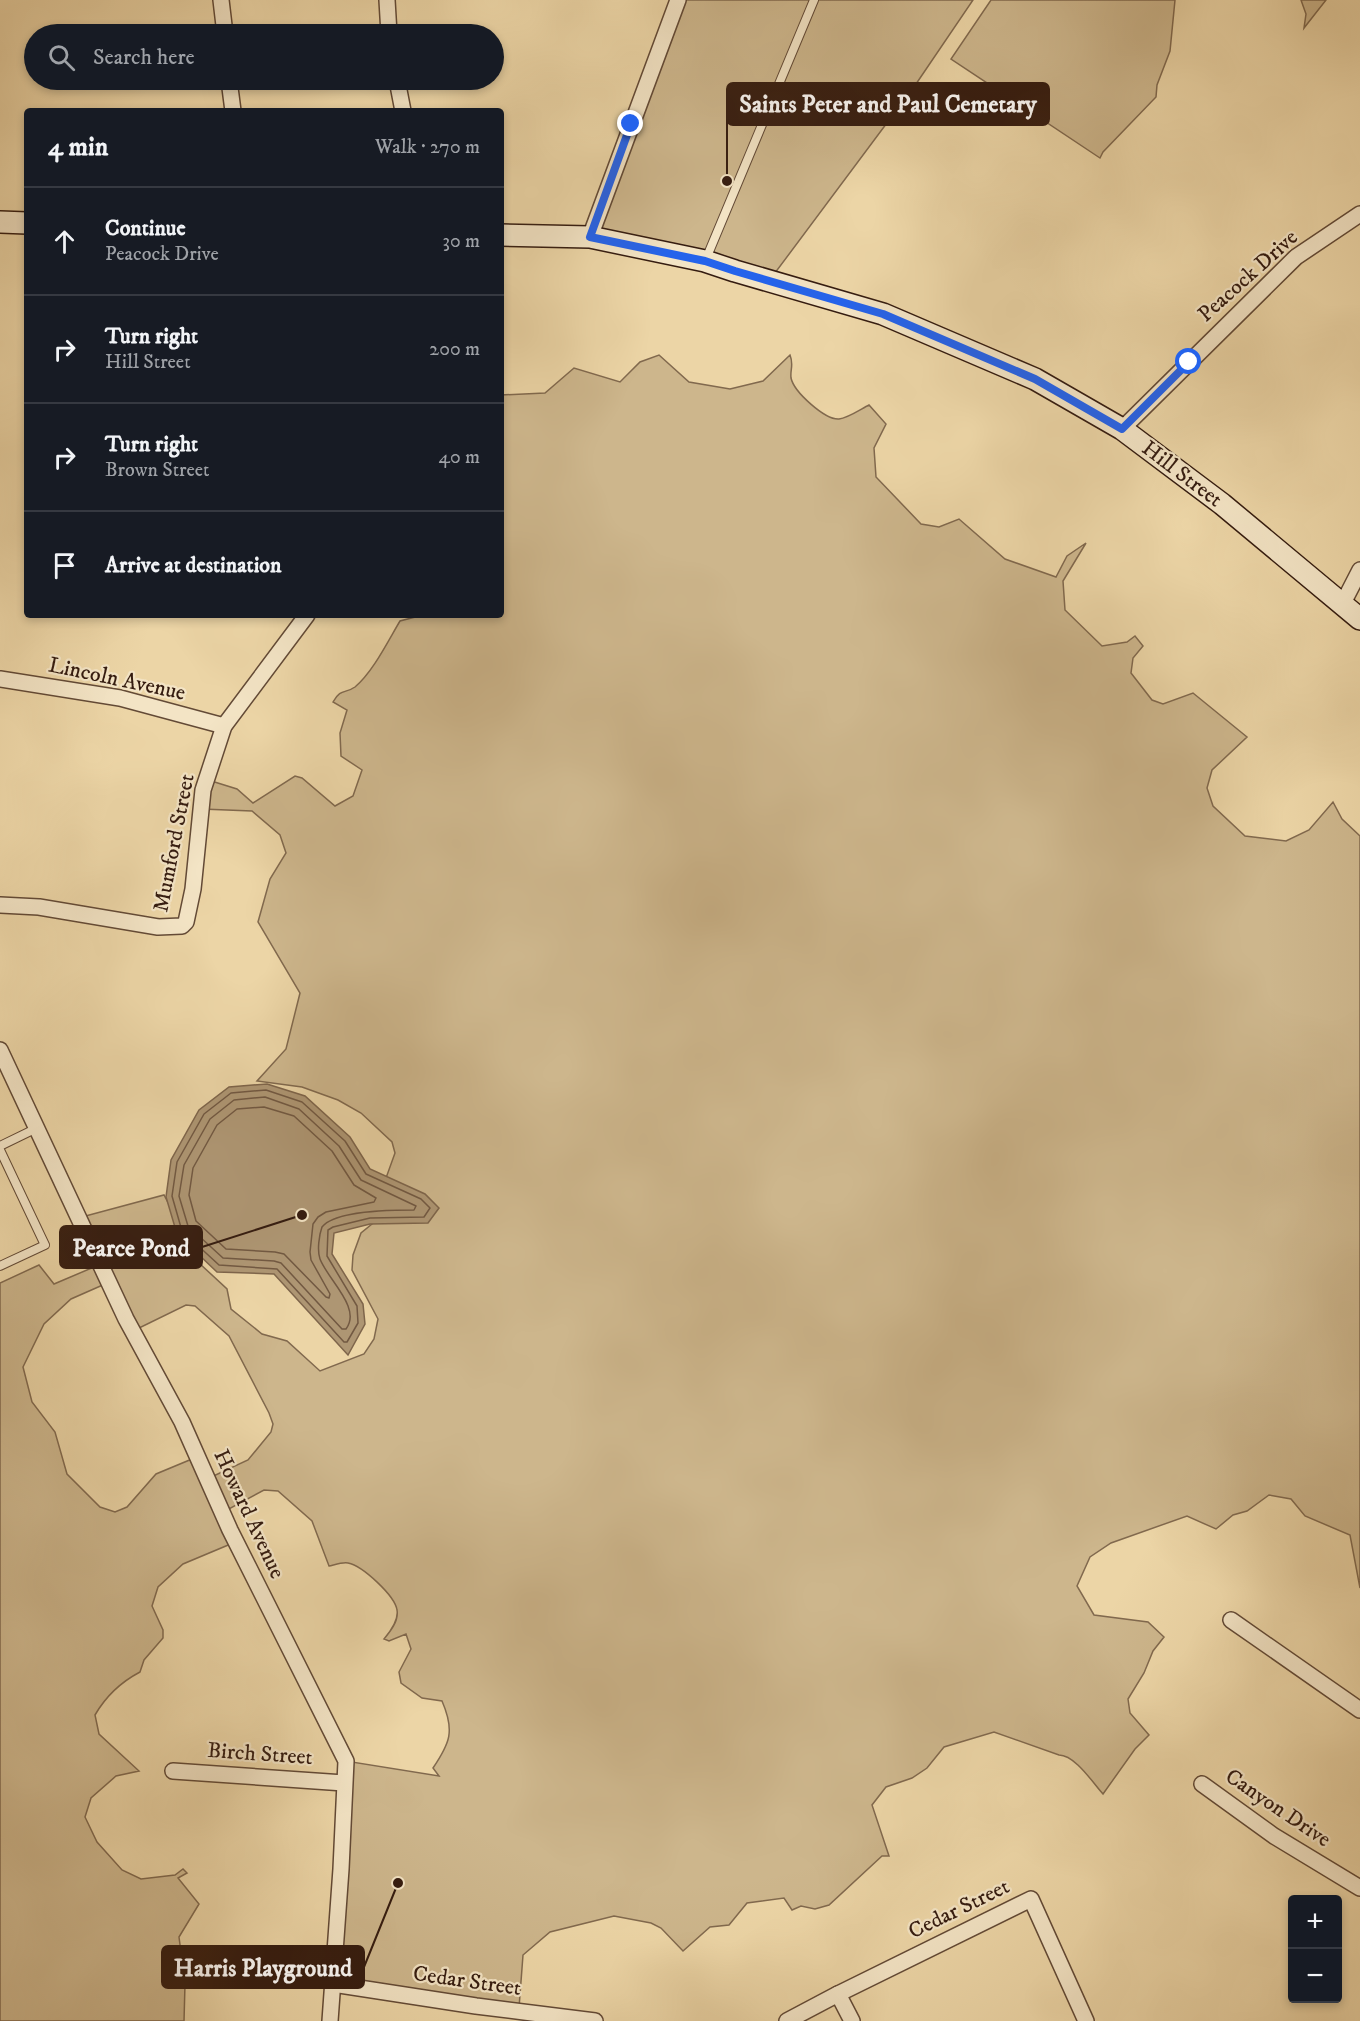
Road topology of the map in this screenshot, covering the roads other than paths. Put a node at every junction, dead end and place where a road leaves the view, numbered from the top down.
1 (221, 0) edge
2 (387, 0) edge
3 (678, 0) edge
4 (814, 0) edge
5 (224, 24) edge
6 (388, 24) edge
7 (230, 90) edge
8 (399, 90) edge
9 (233, 108) edge
10 (402, 108) edge
11 (1360, 214) edge
12 (0, 222) edge
13 (24, 223) edge
14 (504, 235) edge
15 (590, 237) junction
16 (705, 261) junction
17 (1122, 429) junction
18 (1360, 570) edge
19 (1342, 605) junction
20 (305, 618) edge
21 (1360, 619) edge
22 (0, 679) edge
23 (224, 726) junction
24 (0, 905) edge
25 (0, 1050) edge
26 (37, 1128) junction
27 (0, 1148) edge
28 (0, 1266) edge
29 (1231, 1620) dead end
30 (1360, 1710) edge
31 (173, 1771) dead end
32 (344, 1783) junction
33 (1202, 1784) dead end
34 (1360, 1888) edge
35 (333, 1984) junction
36 (838, 1994) junction
37 (330, 2021) edge
38 (594, 2021) edge
39 (787, 2021) edge
40 (852, 2021) edge
41 (1086, 2021) edge

1 - 5 street
2 - 6 street
3 - 15 street
4 - 16 lane
7 - 9 street
8 - 10 street
11 - 17 street, Peacock Drive
12 - 13 street
14 - 15 street, Hill Street
15 - 16 street, Hill Street
16 - 17 street, Hill Street
17 - 19 street, Hill Street
18 - 19 street
19 - 21 street, Hill Street
20 - 23 street, Mumford Street
22 - 23 street, Lincoln Avenue
23 - 24 street, Mumford Street
25 - 26 street, Howard Avenue
26 - 27 lane
26 - 32 street, Howard Avenue
27 - 28 lane
29 - 30 street
31 - 32 street, Birch Street
32 - 35 street, Howard Avenue
33 - 34 street, Canyon Drive
35 - 37 street, Howard Avenue
35 - 38 street, Cedar Street
36 - 39 street, Cedar Street
36 - 40 street
36 - 41 street, Cedar Street

